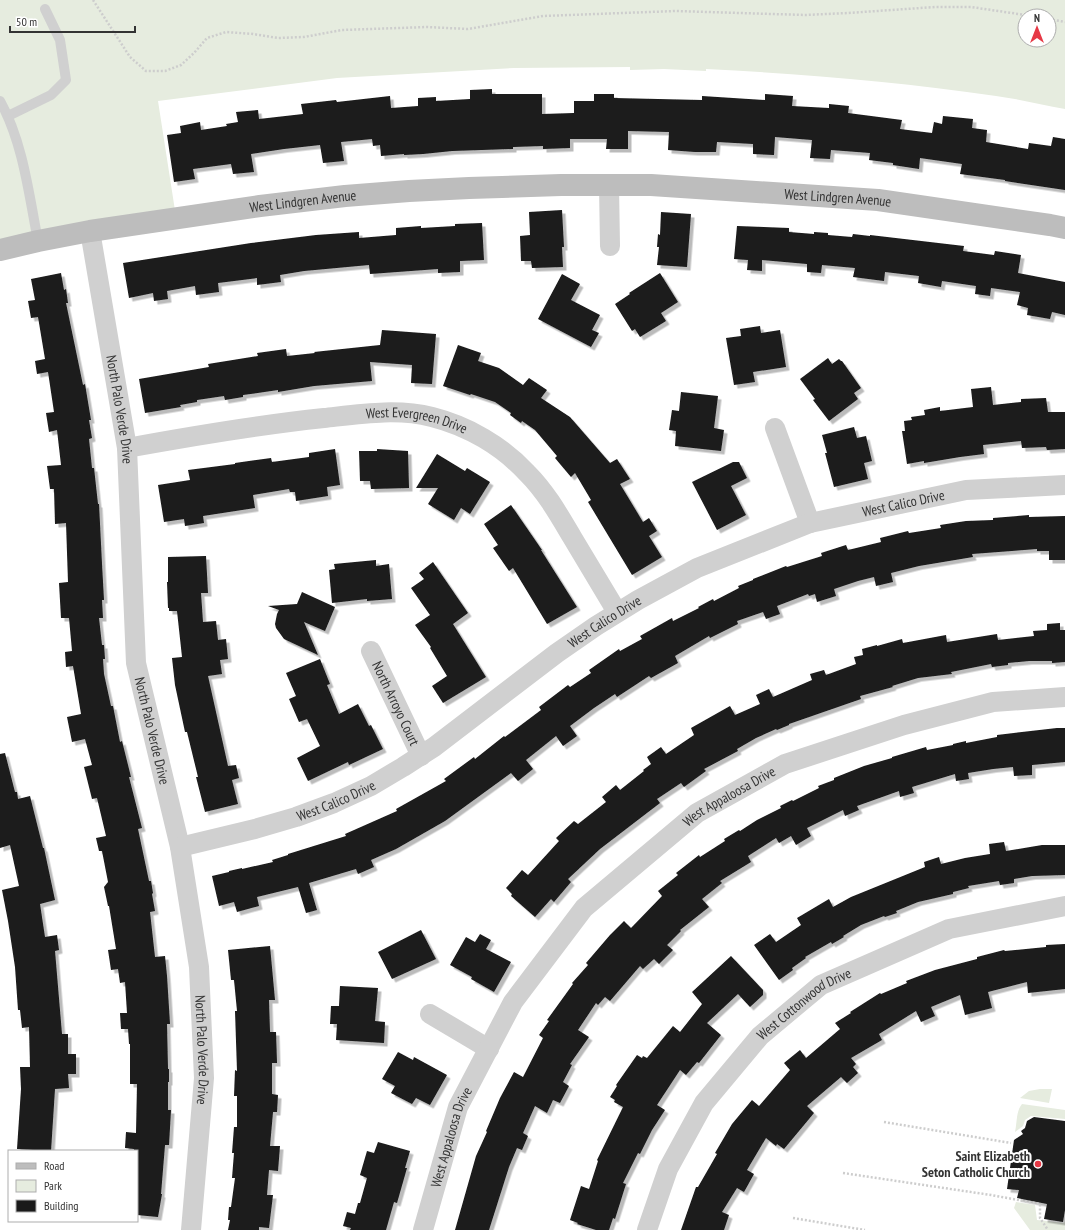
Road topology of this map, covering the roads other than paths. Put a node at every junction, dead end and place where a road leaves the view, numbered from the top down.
1 (45, 9) dead end
2 (0, 101) edge
3 (8, 116) junction
4 (609, 184) junction
5 (1065, 228) edge
6 (90, 231) junction
7 (38, 240) junction
8 (610, 246) dead end
9 (0, 250) edge
10 (774, 428) dead end
11 (127, 448) junction
12 (1065, 485) edge
13 (810, 523) junction
14 (617, 612) junction
15 (371, 651) dead end
16 (1065, 698) edge
17 (421, 756) junction
18 (180, 847) junction
19 (1065, 906) edge
20 (430, 1014) dead end
21 (488, 1049) junction
22 (191, 1230) edge
23 (423, 1230) edge
24 (647, 1230) edge

1 - 3 lane
2 - 3 lane
3 - 7 lane
4 - 5 street, West Lindgren Avenue
4 - 6 street, West Lindgren Avenue
4 - 8 street
6 - 7 street, West Lindgren Avenue
6 - 11 street, North Palo Verde Drive
7 - 9 street, West Lindgren Avenue
10 - 13 street
11 - 14 street, West Evergreen Drive
11 - 18 street, North Palo Verde Drive
12 - 13 street, West Calico Drive
13 - 14 street, West Calico Drive
14 - 17 street, West Calico Drive
15 - 17 street, North Arroyo Court
16 - 21 street, West Appaloosa Drive
17 - 18 street, West Calico Drive
18 - 22 street, North Palo Verde Drive
19 - 24 street, West Cottonwood Drive
20 - 21 street
21 - 23 street, West Appaloosa Drive

